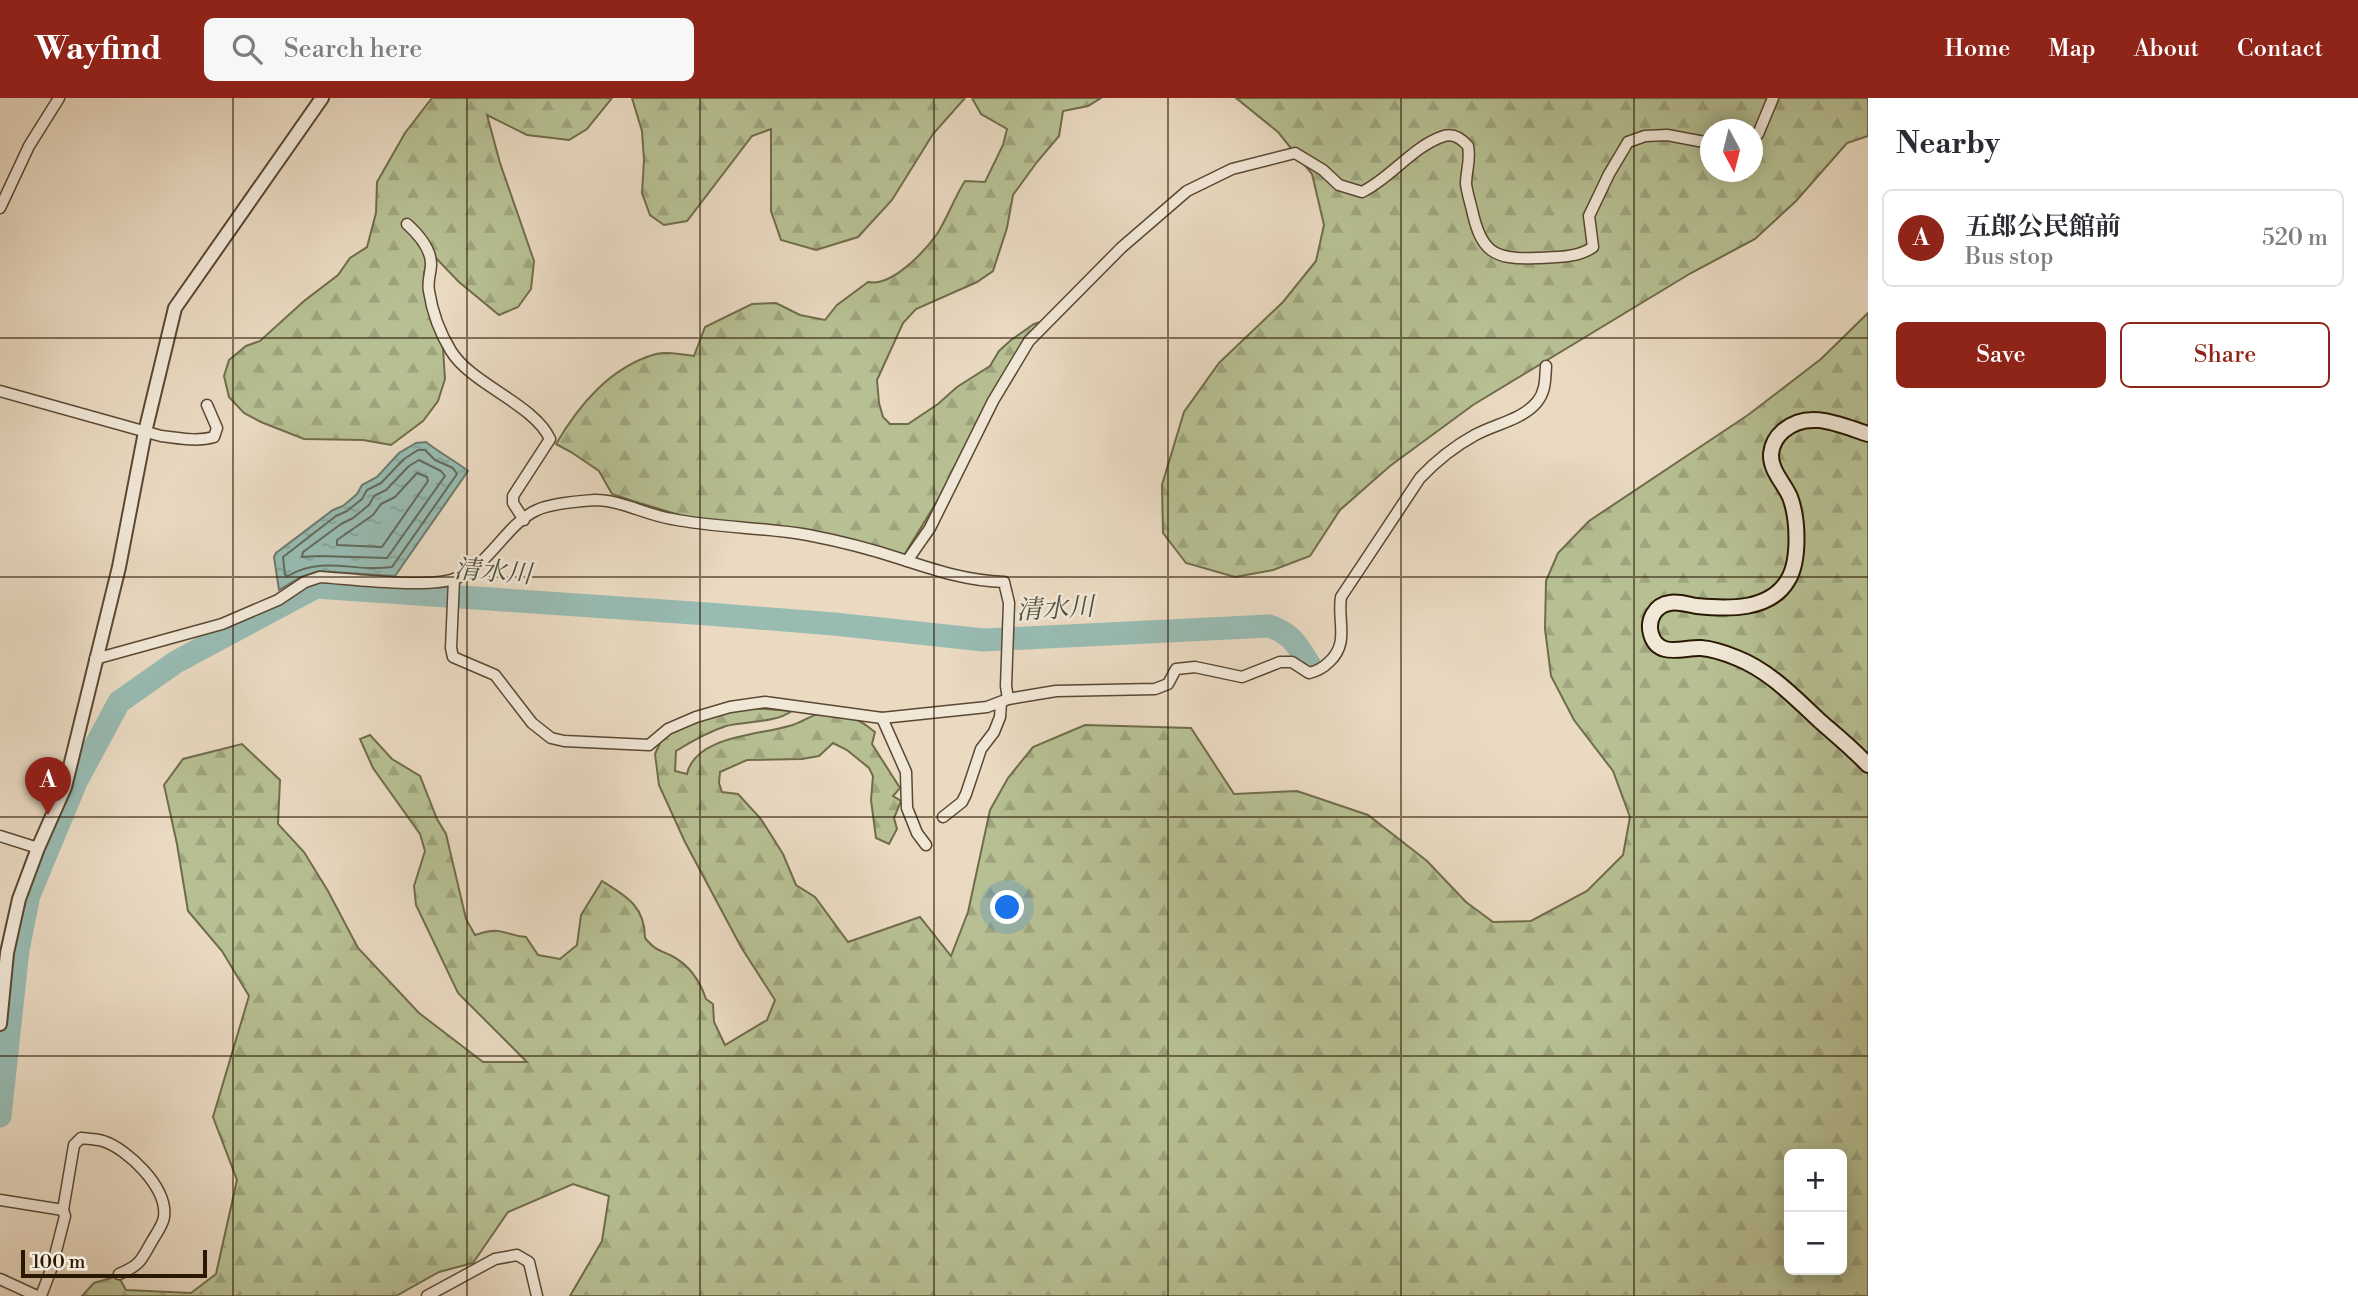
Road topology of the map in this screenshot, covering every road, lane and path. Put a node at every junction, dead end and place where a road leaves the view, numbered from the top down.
1 (59, 98) edge
2 (322, 98) edge
3 (1773, 98) edge
4 (1763, 122) edge
5 (1700, 142) edge
6 (0, 208) edge
7 (407, 224) dead end
8 (1546, 366) dead end
9 (0, 391) edge
10 (207, 405) dead end
11 (145, 432) junction
12 (1868, 435) edge
13 (524, 520) junction
14 (907, 561) junction
15 (454, 579) junction
16 (95, 659) junction
17 (1004, 701) junction
18 (882, 718) junction
19 (1868, 765) edge
20 (943, 817) dead end
21 (0, 836) edge
22 (926, 845) dead end
23 (38, 848) junction
24 (0, 1024) edge
25 (0, 1200) edge
26 (63, 1210) junction
27 (119, 1274) dead end
28 (0, 1279) edge
29 (39, 1296) edge
30 (427, 1296) edge
31 (537, 1296) edge

1 - 6 street
2 - 11 street
3 - 4 street
5 - 14 street
7 - 13 street
8 - 17 street
9 - 11 street
10 - 11 street
11 - 16 street
12 - 19 main road
13 - 14 street
13 - 15 street
14 - 17 street
15 - 16 street
15 - 18 street
16 - 23 street
17 - 18 street
17 - 20 street
18 - 22 street
21 - 23 street
23 - 24 street
25 - 26 street
26 - 27 street
26 - 29 street
28 - 29 street
30 - 31 street

